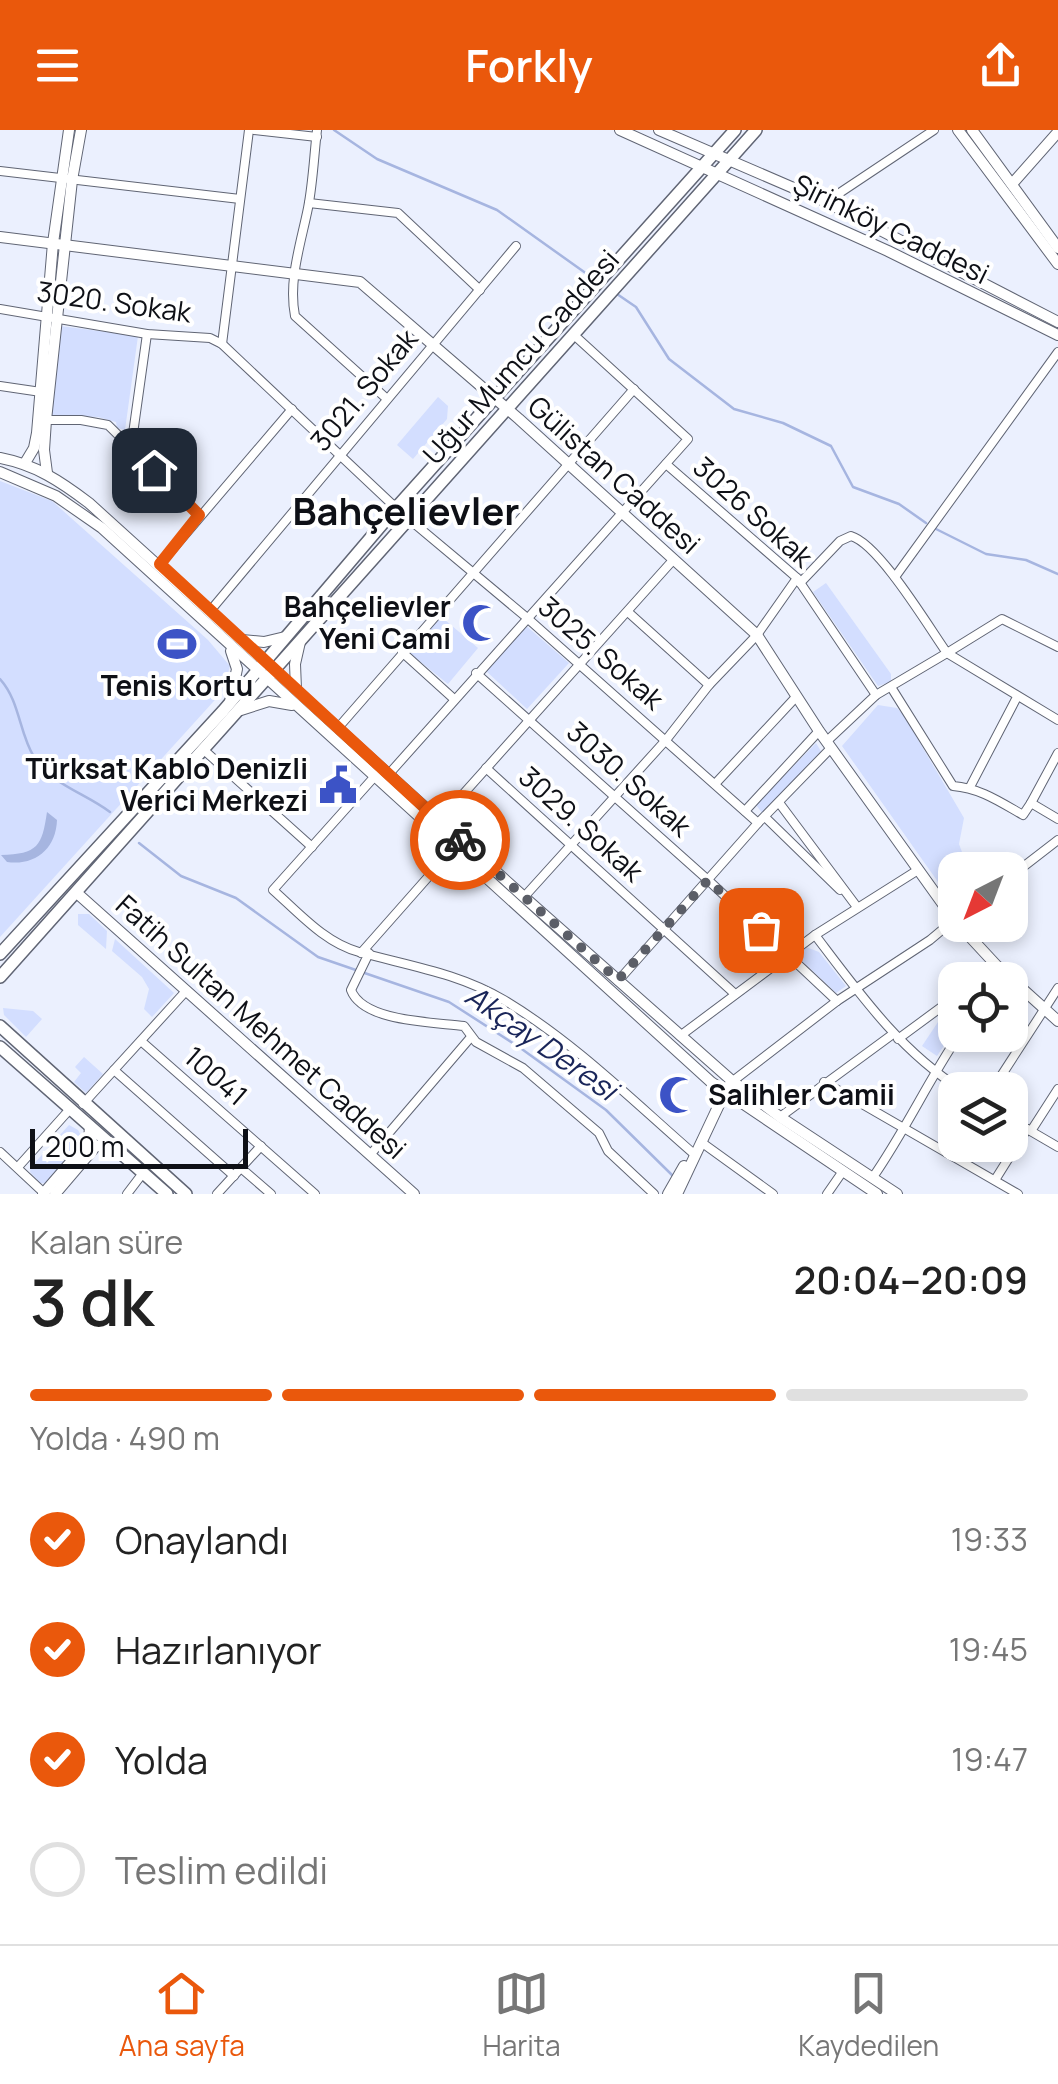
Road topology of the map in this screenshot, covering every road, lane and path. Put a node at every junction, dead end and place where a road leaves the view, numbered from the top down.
1 (69, 130) edge
2 (80, 130) edge
3 (251, 130) edge
4 (620, 130) edge
5 (660, 130) edge
6 (735, 130) edge
7 (756, 130) edge
8 (934, 130) edge
9 (958, 130) edge
10 (972, 130) edge
11 (1058, 132) edge
12 (317, 134) edge
13 (715, 153) junction
14 (731, 159) junction
15 (703, 165) junction
16 (0, 171) edge
17 (720, 173) junction
18 (66, 179) junction
19 (1012, 184) junction
20 (240, 198) junction
21 (826, 202) junction
22 (309, 203) junction
23 (1054, 234) edge
24 (0, 237) edge
25 (59, 243) junction
26 (516, 246) dead end
27 (1058, 248) edge
28 (232, 264) junction
29 (1058, 264) edge
30 (295, 272) junction
31 (480, 290) junction
32 (0, 309) edge
33 (52, 317) junction
34 (1058, 322) edge
35 (148, 334) junction
36 (574, 335) junction
37 (1058, 335) edge
38 (433, 343) junction
39 (222, 344) junction
40 (1058, 352) edge
41 (0, 386) edge
42 (634, 389) junction
43 (40, 392) junction
44 (496, 398) junction
45 (386, 399) junction
46 (508, 409) junction
47 (292, 410) junction
48 (46, 420) junction
49 (131, 448) junction
50 (340, 453) junction
51 (0, 458) edge
52 (26, 463) junction
53 (570, 464) junction
54 (666, 464) junction
55 (0, 472) edge
56 (48, 473) junction
57 (396, 508) junction
58 (623, 514) junction
59 (199, 515) junction
60 (410, 520) junction
61 (674, 559) junction
62 (160, 564) junction
63 (472, 573) junction
64 (895, 577) junction
65 (798, 580) junction
66 (210, 611) junction
67 (628, 612) junction
68 (526, 617) junction
69 (757, 635) junction
70 (285, 637) junction
71 (242, 640) junction
72 (300, 641) junction
73 (229, 645) junction
74 (1058, 646) edge
75 (402, 652) junction
76 (947, 652) junction
77 (579, 666) junction
78 (266, 670) junction
79 (476, 674) junction
80 (708, 685) junction
81 (892, 687) junction
82 (296, 690) junction
83 (876, 695) junction
84 (796, 697) junction
85 (1018, 697) junction
86 (454, 699) junction
87 (235, 706) junction
88 (296, 706) junction
89 (530, 720) junction
90 (1058, 720) edge
91 (337, 729) junction
92 (666, 740) junction
93 (826, 740) junction
94 (205, 751) junction
95 (1058, 753) edge
96 (486, 768) junction
97 (381, 774) junction
98 (715, 784) junction
99 (970, 787) junction
100 (614, 796) junction
101 (1031, 803) junction
102 (780, 804) junction
103 (745, 811) junction
104 (1058, 819) edge
105 (438, 820) junction
106 (762, 821) junction
107 (1058, 840) edge
108 (571, 844) junction
109 (312, 847) junction
110 (452, 850) junction
111 (1028, 862) edge
112 (918, 870) junction
113 (708, 880) junction
114 (78, 894) junction
115 (938, 897) edge
116 (524, 898) junction
117 (857, 907) junction
118 (664, 929) junction
119 (938, 934) edge
120 (815, 935) junction
121 (974, 942) edge
122 (0, 951) edge
123 (365, 953) junction
124 (788, 954) junction
125 (991, 962) edge
126 (0, 977) edge
127 (618, 980) junction
128 (1058, 988) edge
129 (856, 990) junction
130 (186, 991) junction
131 (734, 994) junction
132 (1028, 995) edge
133 (837, 1001) junction
134 (938, 1008) edge
135 (1046, 1009) junction
136 (1058, 1021) edge
137 (1, 1026) edge
138 (680, 1036) junction
139 (895, 1036) junction
140 (471, 1038) junction
141 (141, 1041) junction
142 (0, 1047) edge
143 (948, 1052) edge
144 (114, 1070) junction
145 (934, 1072) junction
146 (1004, 1072) edge
147 (938, 1075) edge
148 (730, 1080) junction
149 (824, 1082) junction
150 (1058, 1089) edge
151 (725, 1092) junction
152 (84, 1104) junction
153 (70, 1110) junction
154 (780, 1117) junction
155 (90, 1126) junction
156 (906, 1129) junction
157 (1029, 1130) junction
158 (108, 1142) junction
159 (701, 1142) junction
160 (260, 1146) junction
161 (1058, 1147) edge
162 (0, 1152) edge
163 (694, 1154) junction
164 (370, 1155) junction
165 (18, 1166) junction
166 (241, 1168) junction
167 (687, 1168) junction
168 (843, 1171) junction
169 (143, 1173) junction
170 (234, 1176) junction
171 (873, 1177) junction
172 (998, 1181) junction
173 (43, 1193) edge
174 (55, 1194) edge
175 (127, 1194) edge
176 (167, 1194) edge
177 (186, 1194) edge
178 (217, 1194) edge
179 (271, 1194) edge
180 (315, 1194) edge
181 (414, 1194) edge
182 (654, 1194) edge
183 (668, 1194) edge
184 (677, 1194) edge
185 (773, 1194) edge
186 (827, 1194) edge
187 (878, 1194) edge
188 (897, 1194) edge
189 (992, 1194) edge
190 (1018, 1194) edge

1 - 18 street
2 - 18 street
3 - 12 street
3 - 20 street
4 - 15 street, Şirinköy Caddesi
5 - 13 street, Şirinköy Caddesi
6 - 13 main road, Uğur Mumcu Caddesi
7 - 14 main road, Uğur Mumcu Caddesi
8 - 21 street
9 - 29 street
10 - 19 street
11 - 19 street
12 - 22 street
13 - 14 street, Şirinköy Caddesi
13 - 15 main road, Uğur Mumcu Caddesi
14 - 17 main road, Uğur Mumcu Caddesi
14 - 21 street, Şirinköy Caddesi
15 - 17 street, Şirinköy Caddesi
15 - 44 main road, Uğur Mumcu Caddesi
16 - 18 street
17 - 36 main road, Uğur Mumcu Caddesi
17 - 37 street, Şirinköy Caddesi
18 - 20 street
18 - 25 street
19 - 23 street
20 - 28 street
21 - 34 street, Şirinköy Caddesi
22 - 30 street
22 - 31 street
23 - 27 street
24 - 25 street, Gülistan Caddesi
25 - 28 street, Gülistan Caddesi
25 - 33 street
26 - 31 street, 3021. Sokak
28 - 30 street, Gülistan Caddesi
28 - 39 street
30 - 38 street, Gülistan Caddesi
30 - 45 street
31 - 38 street, 3021. Sokak
32 - 33 street, 3020. Sokak
33 - 35 street, 3020. Sokak
33 - 43 street
33 - 48 street
35 - 39 street, 3020. Sokak
35 - 49 street
36 - 42 street
36 - 46 main road, Uğur Mumcu Caddesi
38 - 44 street, Gülistan Caddesi
38 - 45 street, 3021. Sokak
39 - 47 street, 3020. Sokak
40 - 64 street
41 - 43 street
42 - 53 street
42 - 54 street
43 - 52 street
44 - 46 street, Gülistan Caddesi
44 - 57 main road, Uğur Mumcu Caddesi
45 - 50 street, 3021. Sokak
46 - 53 street, Gülistan Caddesi
46 - 60 main road, Uğur Mumcu Caddesi
47 - 50 street, 3020. Sokak
47 - 59 street
48 - 49 street
48 - 56 street
49 - 59 street
50 - 57 street, 3020. Sokak
50 - 66 street, 3021. Sokak
51 - 52 street
52 - 56 street
53 - 58 street, Gülistan Caddesi
53 - 63 street
54 - 58 street
54 - 65 street, 3026 Sokak
55 - 73 street
56 - 62 street
57 - 70 main road, Uğur Mumcu Caddesi
58 - 61 street, Gülistan Caddesi
58 - 68 street
59 - 62 street
60 - 63 street, 3025. Sokak
60 - 72 main road, Uğur Mumcu Caddesi
61 - 67 street
61 - 69 street, Gülistan Caddesi
62 - 66 street
63 - 68 street, 3025. Sokak
63 - 75 street
64 - 65 street
64 - 76 street
65 - 69 street
65 - 83 street, 3026 Sokak
66 - 71 street
67 - 77 street
67 - 80 street
68 - 77 street, 3025. Sokak
68 - 79 street
69 - 80 street
69 - 84 street, Gülistan Caddesi
70 - 71 street
70 - 78 main road, Uğur Mumcu Caddesi
71 - 78 street
72 - 78 main road, Uğur Mumcu Caddesi
72 - 82 street
73 - 78 street
73 - 87 street
74 - 76 street
75 - 86 street
75 - 91 street
76 - 81 street
76 - 85 street
77 - 89 street
77 - 92 street, 3025. Sokak
78 - 82 street
78 - 87 main road, Uğur Mumcu Caddesi
78 - 88 street
79 - 86 street
79 - 89 street, 3030. Sokak
80 - 92 street
81 - 83 street
81 - 99 street
82 - 91 street
83 - 93 street
84 - 93 street, Gülistan Caddesi
84 - 98 street
85 - 90 street
85 - 99 street
86 - 97 street
87 - 88 street
87 - 94 main road, Uğur Mumcu Caddesi
87 - 122 main road, Uğur Mumcu Caddesi
88 - 97 street
89 - 96 street
89 - 100 street, 3030. Sokak
91 - 97 street
92 - 98 street, 3025. Sokak
92 - 100 street
93 - 102 street
93 - 103 street
93 - 112 street, Gülistan Caddesi
94 - 109 street
94 - 114 main road, Uğur Mumcu Caddesi
95 - 101 street
96 - 105 street
96 - 108 street, 3029. Sokak
97 - 105 street
97 - 109 street
97 - 110 street
98 - 103 street, 3025. Sokak
99 - 101 street
100 - 108 street
100 - 113 street, 3030. Sokak
101 - 104 street
102 - 106 street
102 - 117 street
103 - 106 street, 3025. Sokak
105 - 116 street
106 - 113 street
106 - 117 street, 3025. Sokak
107 - 111 street
108 - 116 street
108 - 118 street, 3029. Sokak
109 - 123 street
110 - 123 street
110 - 151 street
112 - 115 street, Gülistan Caddesi
112 - 117 street
113 - 118 street
113 - 124 street, 3030. Sokak
114 - 126 main road, Uğur Mumcu Caddesi
114 - 130 street, Fatih Sultan Mehmet Caddesi
116 - 127 street
117 - 120 street
118 - 127 street
118 - 131 street, 3029. Sokak
119 - 129 street
120 - 124 street
120 - 129 street
121 - 125 street, Gülistan Caddesi
123 - 140 street
123 - 163 street
124 - 131 street
124 - 133 street, 3030. Sokak
127 - 138 street
128 - 135 street
129 - 133 street
129 - 139 street
130 - 141 street
130 - 164 street, Fatih Sultan Mehmet Caddesi
131 - 138 street
132 - 135 street, Gülistan Caddesi
133 - 148 street
134 - 139 street
135 - 136 street, Gülistan Caddesi
135 - 146 street
137 - 152 main road
138 - 148 street
139 - 145 street
139 - 149 street
140 - 164 street
140 - 182 street
141 - 144 street
141 - 160 street, 10041
142 - 153 main road
143 - 145 street
144 - 152 street
144 - 170 street
145 - 147 street
145 - 156 street
148 - 151 street
148 - 154 street
149 - 154 street
149 - 156 street
150 - 157 street
151 - 159 street
151 - 168 street
152 - 177 main road
153 - 155 main road
153 - 165 street
154 - 171 street
155 - 158 main road
155 - 173 street
156 - 171 street
156 - 172 street
157 - 161 street
157 - 172 street
158 - 169 main road
158 - 174 street
159 - 163 street
159 - 185 street
160 - 166 street
160 - 180 street, 10041
162 - 165 street
163 - 167 street
164 - 181 street, Fatih Sultan Mehmet Caddesi
165 - 173 street
166 - 170 street
166 - 179 street
167 - 183 street
167 - 184 street
168 - 186 street
168 - 187 street
169 - 175 street
169 - 176 main road
170 - 178 street
171 - 188 street
172 - 189 street
172 - 190 street

